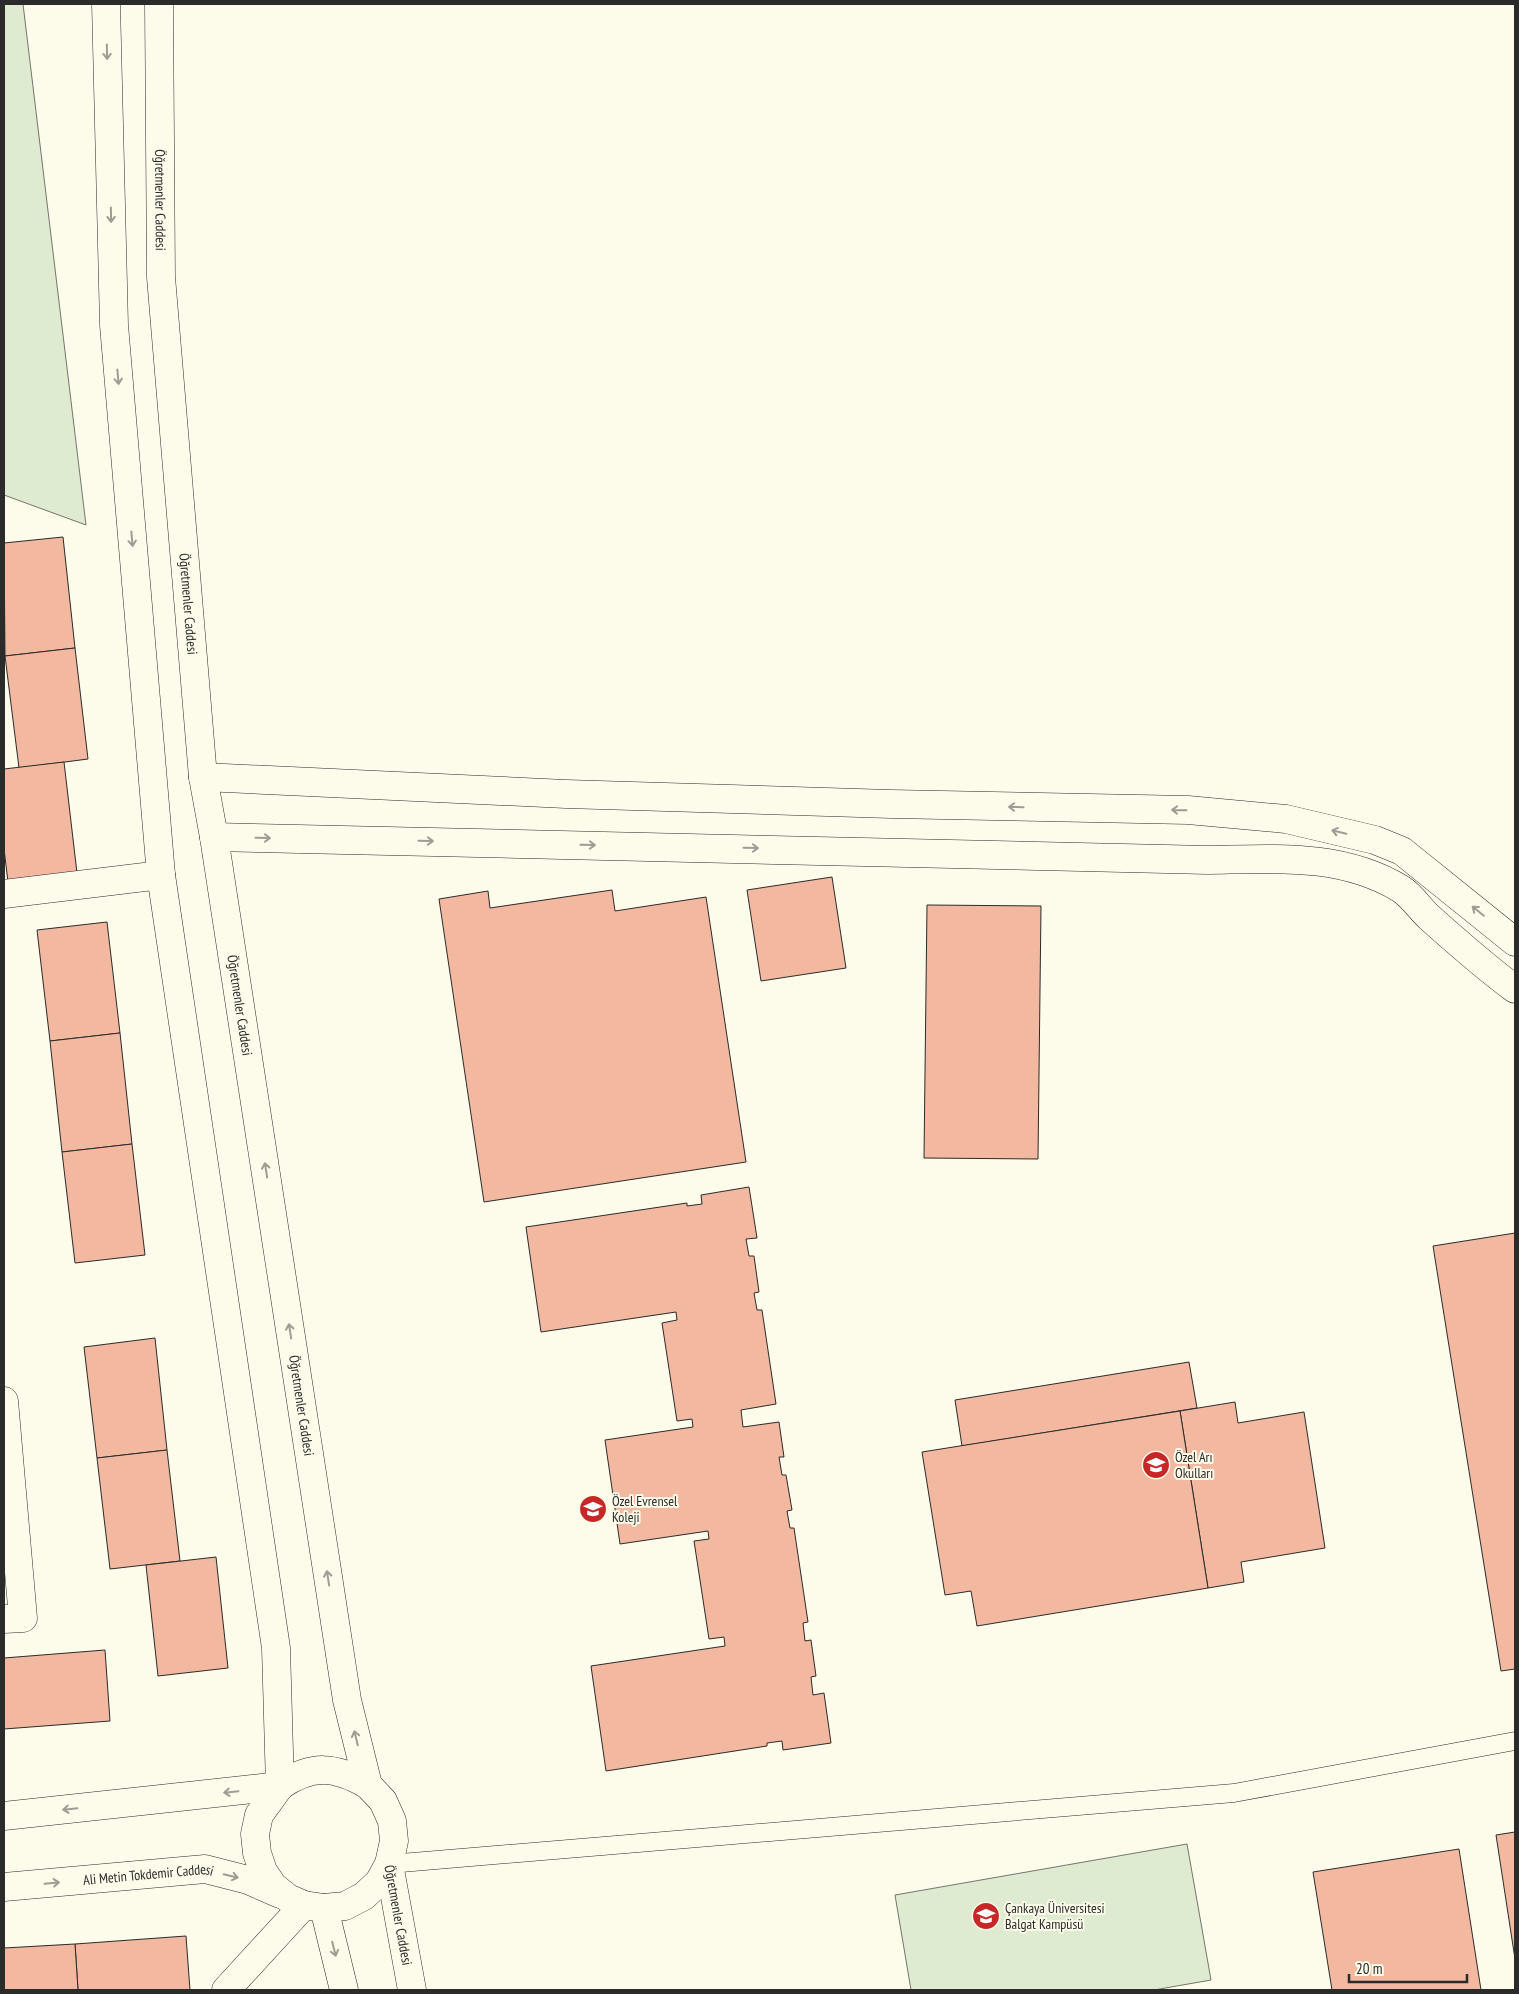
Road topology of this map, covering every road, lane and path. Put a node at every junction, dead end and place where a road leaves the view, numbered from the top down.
1 (106, 4) edge
2 (159, 4) edge
3 (203, 777) junction
4 (214, 837) junction
5 (161, 875) junction
6 (4, 894) edge
7 (1515, 942) edge
8 (1515, 989) edge
9 (4, 1401) edge
10 (4, 1619) edge
11 (1515, 1741) edge
12 (368, 1785) junction
13 (280, 1786) junction
14 (4, 1816) edge
15 (389, 1864) junction
16 (4, 1887) edge
17 (305, 1904) junction
18 (226, 1990) edge
19 (344, 1990) edge
20 (412, 1990) edge

1 -> 5 main road
2 - 3 main road, Öğretmenler Caddesi
3 - 4 main road, Öğretmenler Caddesi
7 -> 3 main road
4 -> 8 main road
12 -> 4 main road, Öğretmenler Caddesi
5 - 6 main road
5 - 13 main road
9 - 10 main road
11 - 15 lane
12 - 13 main road
12 - 15 main road, Öğretmenler Caddesi
13 -> 14 main road
13 - 17 main road
15 - 17 main road
15 - 20 main road, Öğretmenler Caddesi
16 -> 17 main road, Ali Metin Tokdemir Caddesi
17 - 18 main road
17 -> 19 main road

